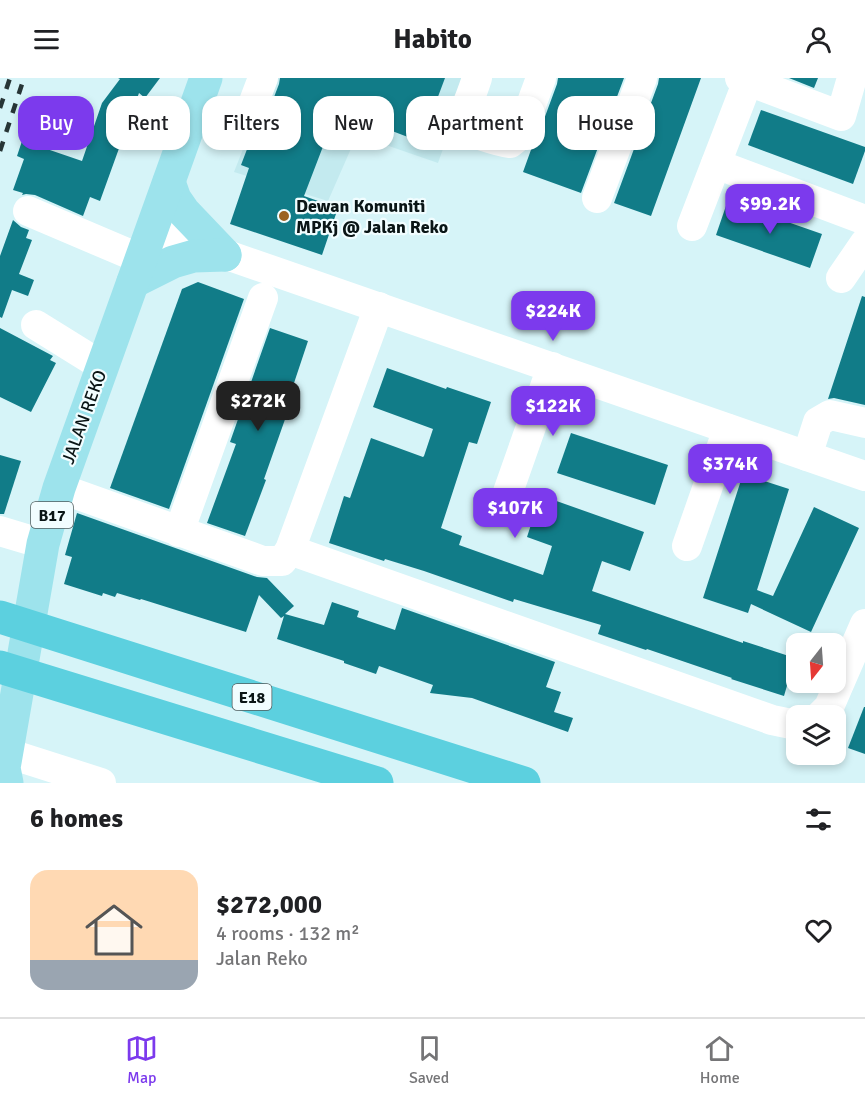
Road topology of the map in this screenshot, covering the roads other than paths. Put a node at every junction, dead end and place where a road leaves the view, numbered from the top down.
1 (206, 78) edge
2 (263, 78) edge
3 (477, 78) edge
4 (541, 78) edge
5 (642, 78) edge
6 (852, 78) edge
7 (746, 79) edge
8 (256, 96) edge
9 (716, 164) junction
10 (168, 183) junction
11 (597, 198) dead end
12 (28, 211) dead end
13 (865, 220) edge
14 (692, 226) dead end
15 (865, 243) edge
16 (225, 255) junction
17 (142, 257) junction
18 (841, 278) dead end
19 (263, 298) dead end
20 (378, 307) junction
21 (36, 325) dead end
22 (102, 366) junction
23 (552, 368) junction
24 (865, 423) edge
25 (728, 429) junction
26 (807, 456) junction
27 (865, 476) edge
28 (59, 488) junction
29 (508, 492) dead end
30 (0, 531) edge
31 (179, 532) junction
32 (43, 544) junction
33 (687, 546) dead end
34 (290, 550) junction
35 (0, 617) edge
36 (865, 624) edge
37 (0, 667) edge
38 (830, 705) edge
39 (786, 723) edge
40 (5, 769) edge
41 (514, 780) edge
42 (101, 783) edge
43 (377, 783) edge

1 - 10 main road, JALAN REKO / B17
2 - 8 street
3 - 4 street
5 - 11 street
6 - 7 street
7 - 9 street
9 - 13 street
9 - 14 street
10 - 16 main road
10 - 17 main road, JALAN REKO / B17
12 - 17 street
15 - 18 street
16 - 17 street
16 - 17 main road
16 - 20 street
17 - 22 main road, JALAN REKO / B17
19 - 31 street
20 - 23 street
20 - 34 street
21 - 22 street
22 - 28 main road, JALAN REKO / B17
23 - 25 street
23 - 29 street
24 - 26 street
25 - 26 street
25 - 33 street
26 - 27 street
28 - 31 street
28 - 32 main road, JALAN REKO / B17
30 - 32 street
31 - 34 street
32 - 40 main road, JALAN REKO / B17
34 - 39 street
35 - 41 highway, E18
36 - 38 street
37 - 43 highway
40 - 42 street

